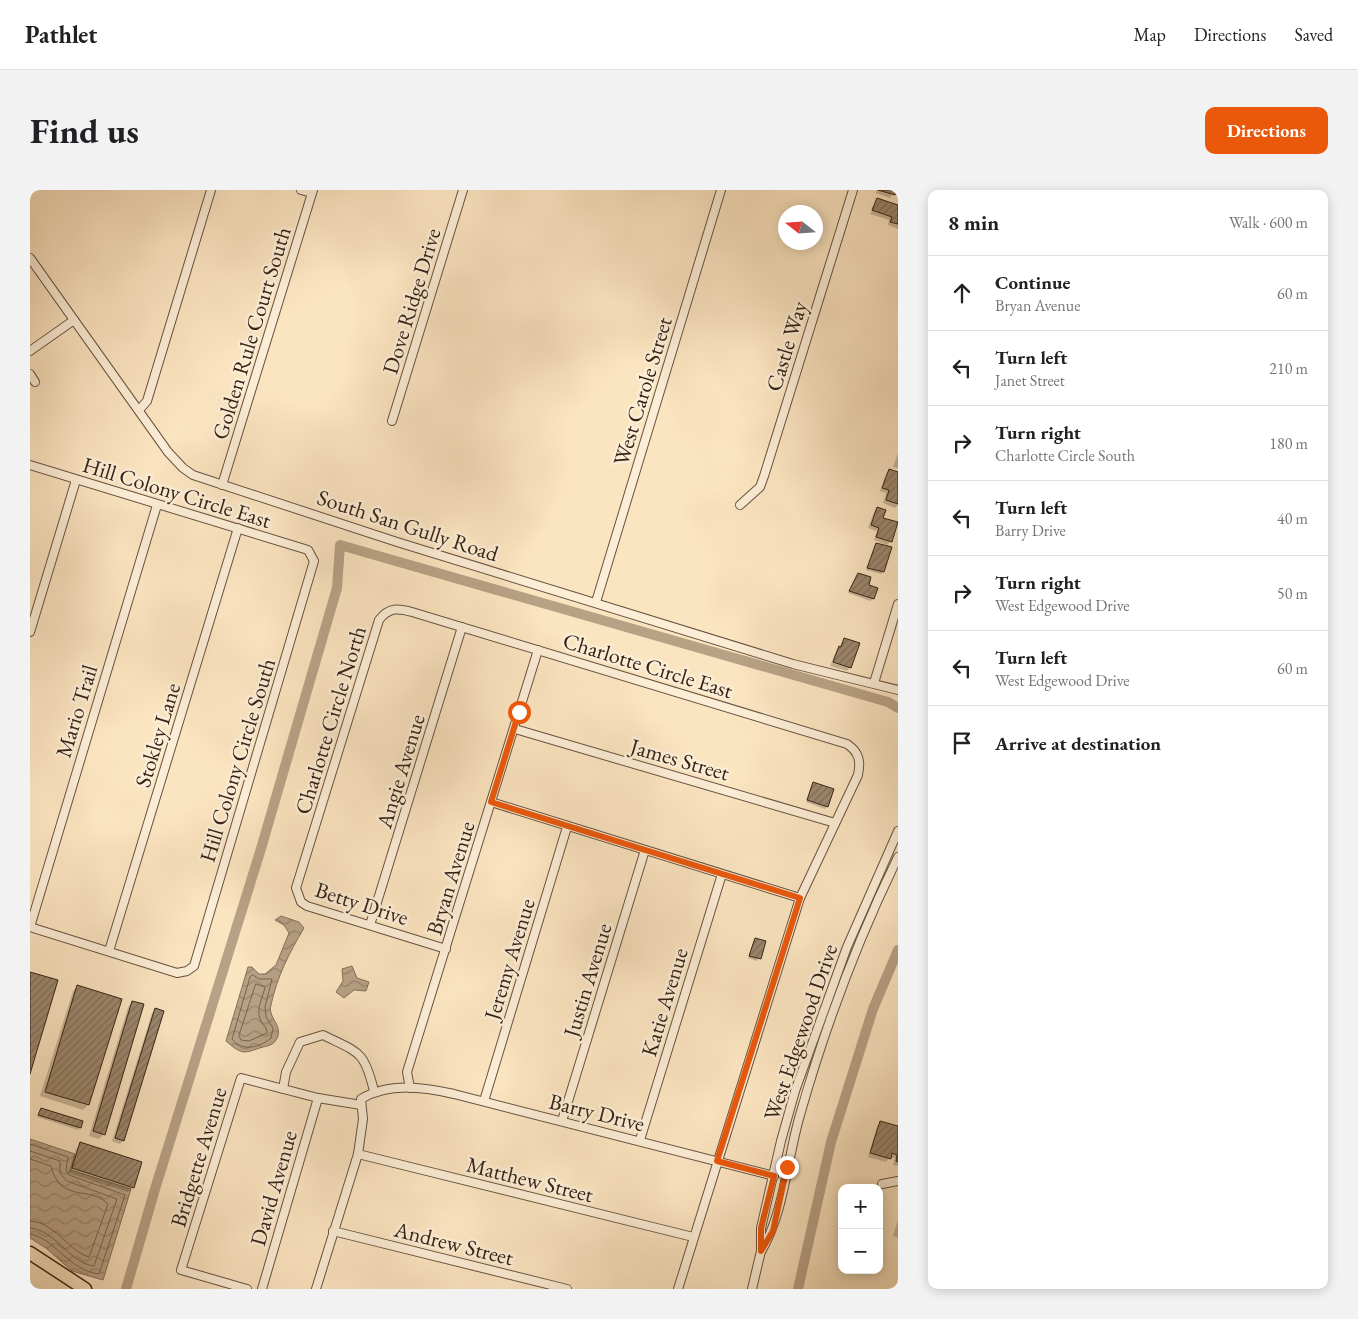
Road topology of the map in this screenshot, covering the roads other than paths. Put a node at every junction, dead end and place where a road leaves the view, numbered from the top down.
1 (212, 190) edge
2 (301, 190) edge
3 (463, 190) edge
4 (721, 190) edge
5 (853, 190) edge
6 (312, 192) edge
7 (30, 258) edge
8 (74, 320) junction
9 (30, 351) edge
10 (30, 374) edge
11 (35, 382) dead end
12 (139, 410) junction
13 (392, 421) dead end
14 (30, 466) edge
15 (76, 480) junction
16 (222, 485) junction
17 (158, 505) junction
18 (740, 505) dead end
19 (238, 528) junction
20 (312, 556) joint
21 (596, 602) junction
22 (898, 604) edge
23 (412, 612) joint
24 (462, 627) junction
25 (30, 632) edge
26 (538, 650) junction
27 (874, 683) junction
28 (898, 690) edge
29 (515, 729) junction
30 (491, 802) junction
31 (834, 823) junction
32 (567, 826) junction
33 (898, 831) edge
34 (311, 839) joint
35 (645, 850) junction
36 (898, 856) edge
37 (722, 874) junction
38 (800, 898) junction
39 (370, 925) junction
40 (30, 927) edge
41 (446, 949) junction
42 (109, 951) junction
43 (410, 1088) junction
44 (284, 1089) junction
45 (374, 1091) junction
46 (318, 1098) junction
47 (484, 1102) junction
48 (361, 1105) junction
49 (562, 1121) junction
50 (640, 1140) junction
51 (358, 1154) junction
52 (717, 1161) junction
53 (774, 1176) junction
54 (898, 1181) edge
55 (882, 1184) dead end
56 (333, 1231) junction
57 (693, 1237) junction
58 (761, 1251) junction
59 (30, 1253) edge
60 (85, 1289) edge
61 (247, 1289) edge
62 (262, 1289) edge
63 (316, 1289) edge
64 (567, 1289) edge
65 (678, 1289) edge
66 (752, 1289) edge

1 - 12 street
2 - 6 street
3 - 13 street, Dove Ridge Drive
4 - 21 street, West Carole Street
5 - 18 street, Castle Way
6 - 16 street, Golden Rule Court South
7 - 8 street, South San Gully Road
8 - 9 street
8 - 12 street, South San Gully Road
10 - 11 street
12 - 16 street, South San Gully Road
14 - 15 street, Hill Colony Circle East
15 - 17 street, Hill Colony Circle East
15 - 25 street
16 - 21 street, South San Gully Road
17 - 19 street, Hill Colony Circle East
17 - 40 street, Mario Trail
19 - 20 street, Hill Colony Circle East
19 - 42 street, Stokley Lane
20 - 42 street, Hill Colony Circle South
21 - 27 street, South San Gully Road
22 - 27 street
23 - 24 street, Charlotte Circle East
23 - 34 street, Charlotte Circle North
24 - 26 street, Charlotte Circle East
24 - 39 street, Angie Avenue
26 - 29 street, Bryan Avenue
26 - 31 street, Charlotte Circle East
27 - 28 street, South San Gully Road
29 - 30 street, Bryan Avenue
29 - 31 street, James Street
30 - 32 street
30 - 41 street, Bryan Avenue
31 - 38 street
32 - 35 street
32 - 47 street, Jeremy Avenue
33 - 53 street, West Edgewood Drive
34 - 39 street, Betty Drive
35 - 37 street
35 - 49 street, Justin Avenue
36 - 58 street, West Edgewood Drive
37 - 38 street
37 - 50 street, Katie Avenue
38 - 52 street
39 - 41 street, Betty Drive
40 - 42 street
41 - 43 street, Bryan Avenue
43 - 45 street, Barry Drive
43 - 47 street, Barry Drive
44 - 45 street
44 - 46 street, Bridgette Avenue
44 - 61 street, Bridgette Avenue
45 - 48 street
46 - 48 street, Bridgette Avenue
46 - 62 street, David Avenue
47 - 49 street, Barry Drive
48 - 51 street
49 - 50 street, Barry Drive
50 - 52 street, Barry Drive
51 - 56 street
51 - 57 street, Matthew Street
52 - 53 street, Barry Drive
52 - 57 street
53 - 58 street, West Edgewood Drive
54 - 55 street
56 - 63 street
56 - 64 street, Andrew Street
57 - 65 street
58 - 66 street, West Edgewood Drive
59 - 60 main road

